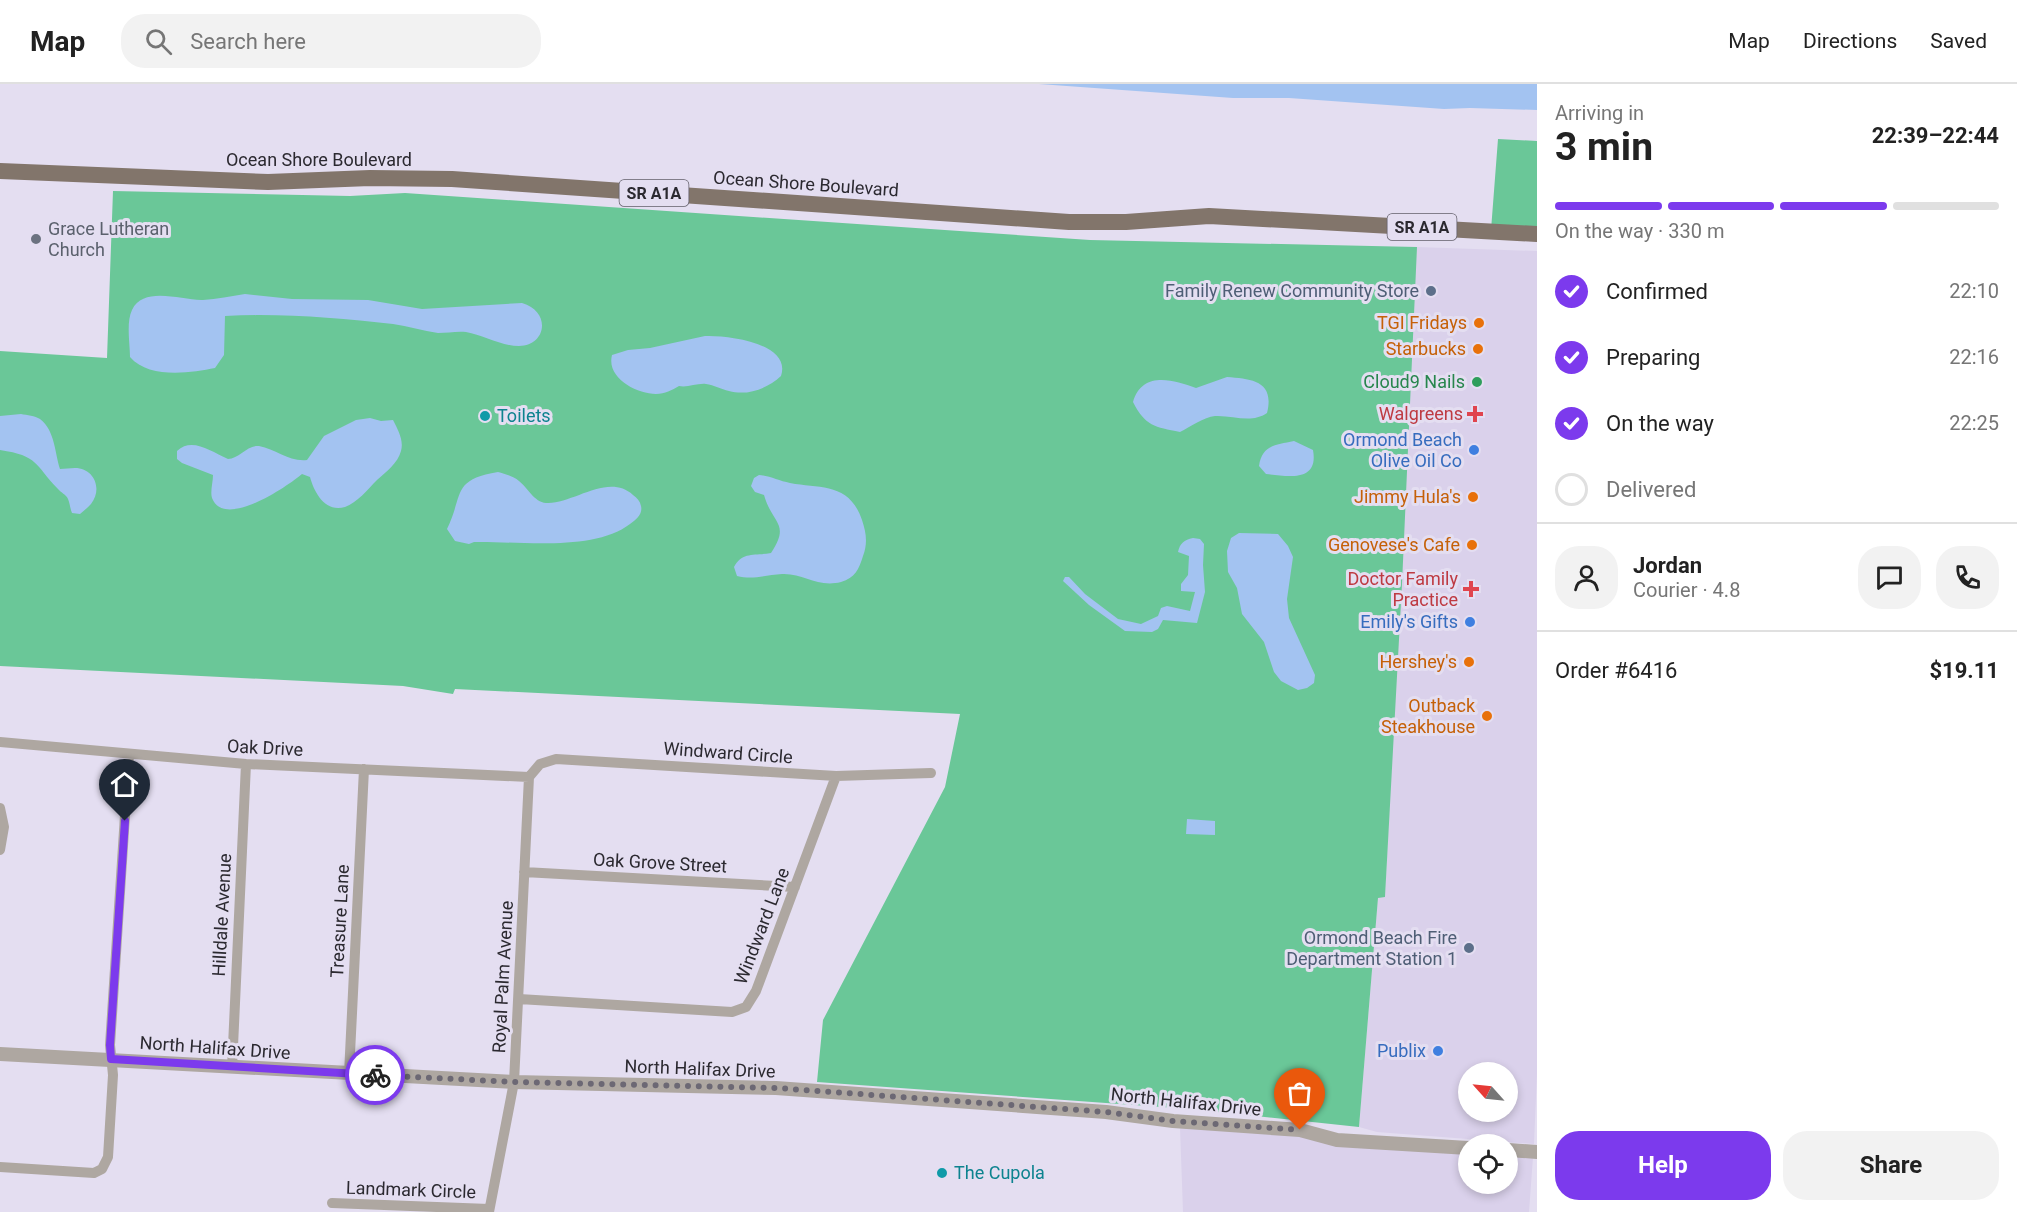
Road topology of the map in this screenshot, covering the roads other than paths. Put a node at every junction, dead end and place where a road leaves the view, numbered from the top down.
1 (0, 171) edge
2 (1537, 234) edge
3 (0, 742) edge
4 (129, 754) junction
5 (246, 764) junction
6 (364, 769) junction
7 (931, 773) dead end
8 (836, 776) junction
9 (529, 777) junction
10 (0, 808) edge
11 (0, 850) edge
12 (524, 872) junction
13 (795, 887) junction
14 (519, 999) junction
15 (0, 1054) edge
16 (111, 1059) junction
17 (232, 1068) junction
18 (349, 1074) junction
19 (514, 1082) junction
20 (1458, 1147) edge
21 (1518, 1151) edge
22 (1537, 1152) edge
23 (0, 1167) edge
24 (332, 1203) dead end
25 (489, 1210) edge

1 - 2 main road, Ocean Shore Boulevard / SR A1A
3 - 4 street, Oak Drive
4 - 5 street, Oak Drive
4 - 16 street
5 - 6 street, Oak Drive
5 - 17 street, Hilldale Avenue
6 - 9 street, Oak Drive
6 - 18 street, Treasure Lane
7 - 8 street, Windward Circle
8 - 9 street, Windward Circle
8 - 13 street, Windward Lane
9 - 12 street, Royal Palm Avenue
10 - 11 street
12 - 13 street, Oak Grove Street
12 - 14 street, Royal Palm Avenue
13 - 14 street, Windward Lane
14 - 19 street, Royal Palm Avenue
15 - 16 street, North Halifax Drive
16 - 17 street, North Halifax Drive
16 - 23 street
17 - 18 street, North Halifax Drive
18 - 19 street, North Halifax Drive
19 - 20 street, North Halifax Drive
19 - 25 street, Royal Palm Avenue
21 - 22 street
24 - 25 street, Landmark Circle

